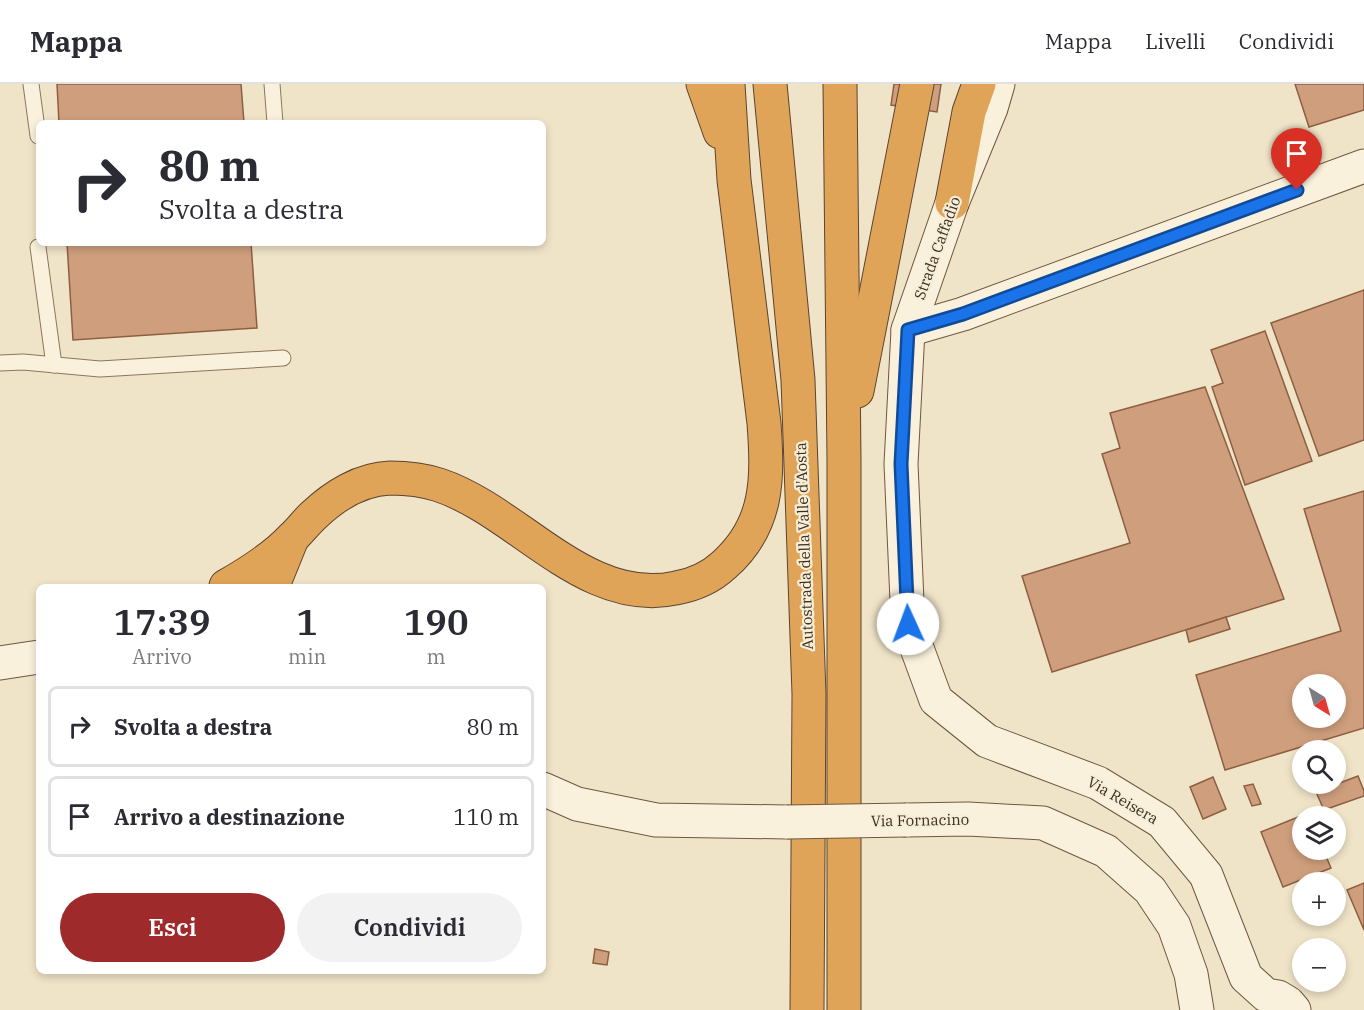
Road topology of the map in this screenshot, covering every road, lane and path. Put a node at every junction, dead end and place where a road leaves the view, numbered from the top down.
1 (31, 84) edge
2 (272, 84) edge
3 (703, 84) edge
4 (728, 84) edge
5 (770, 84) edge
6 (840, 84) edge
7 (917, 84) edge
8 (979, 84) edge
9 (998, 84) edge
10 (275, 120) edge
11 (36, 121) edge
12 (1364, 166) edge
13 (734, 180) junction
14 (952, 203) junction
15 (38, 247) dead end
16 (908, 330) junction
17 (284, 358) dead end
18 (0, 363) edge
19 (54, 365) junction
20 (844, 460) junction
21 (292, 539) junction
22 (230, 584) edge
23 (276, 584) edge
24 (36, 657) edge
25 (0, 663) edge
26 (936, 700) joint
27 (546, 790) edge
28 (1276, 1005) edge
29 (807, 1010) edge
30 (844, 1010) edge
31 (1197, 1010) edge

1 - 11 lane
2 - 10 lane
3 - 13 highway
4 - 13 highway
5 - 29 highway, Autostrada della Valle d'Aosta
6 - 20 highway
7 - 20 highway
8 - 14 highway
9 - 14 street, Strada Caffadio
12 - 16 street
13 - 21 highway
14 - 16 street, Strada Caffadio
15 - 19 lane
16 - 26 street, Strada Caffadio
17 - 19 lane
18 - 19 lane
20 - 30 highway
21 - 22 highway
21 - 23 highway
24 - 25 street
26 - 28 street, Via Reisera
27 - 31 street, Via Fornacino, bridge

